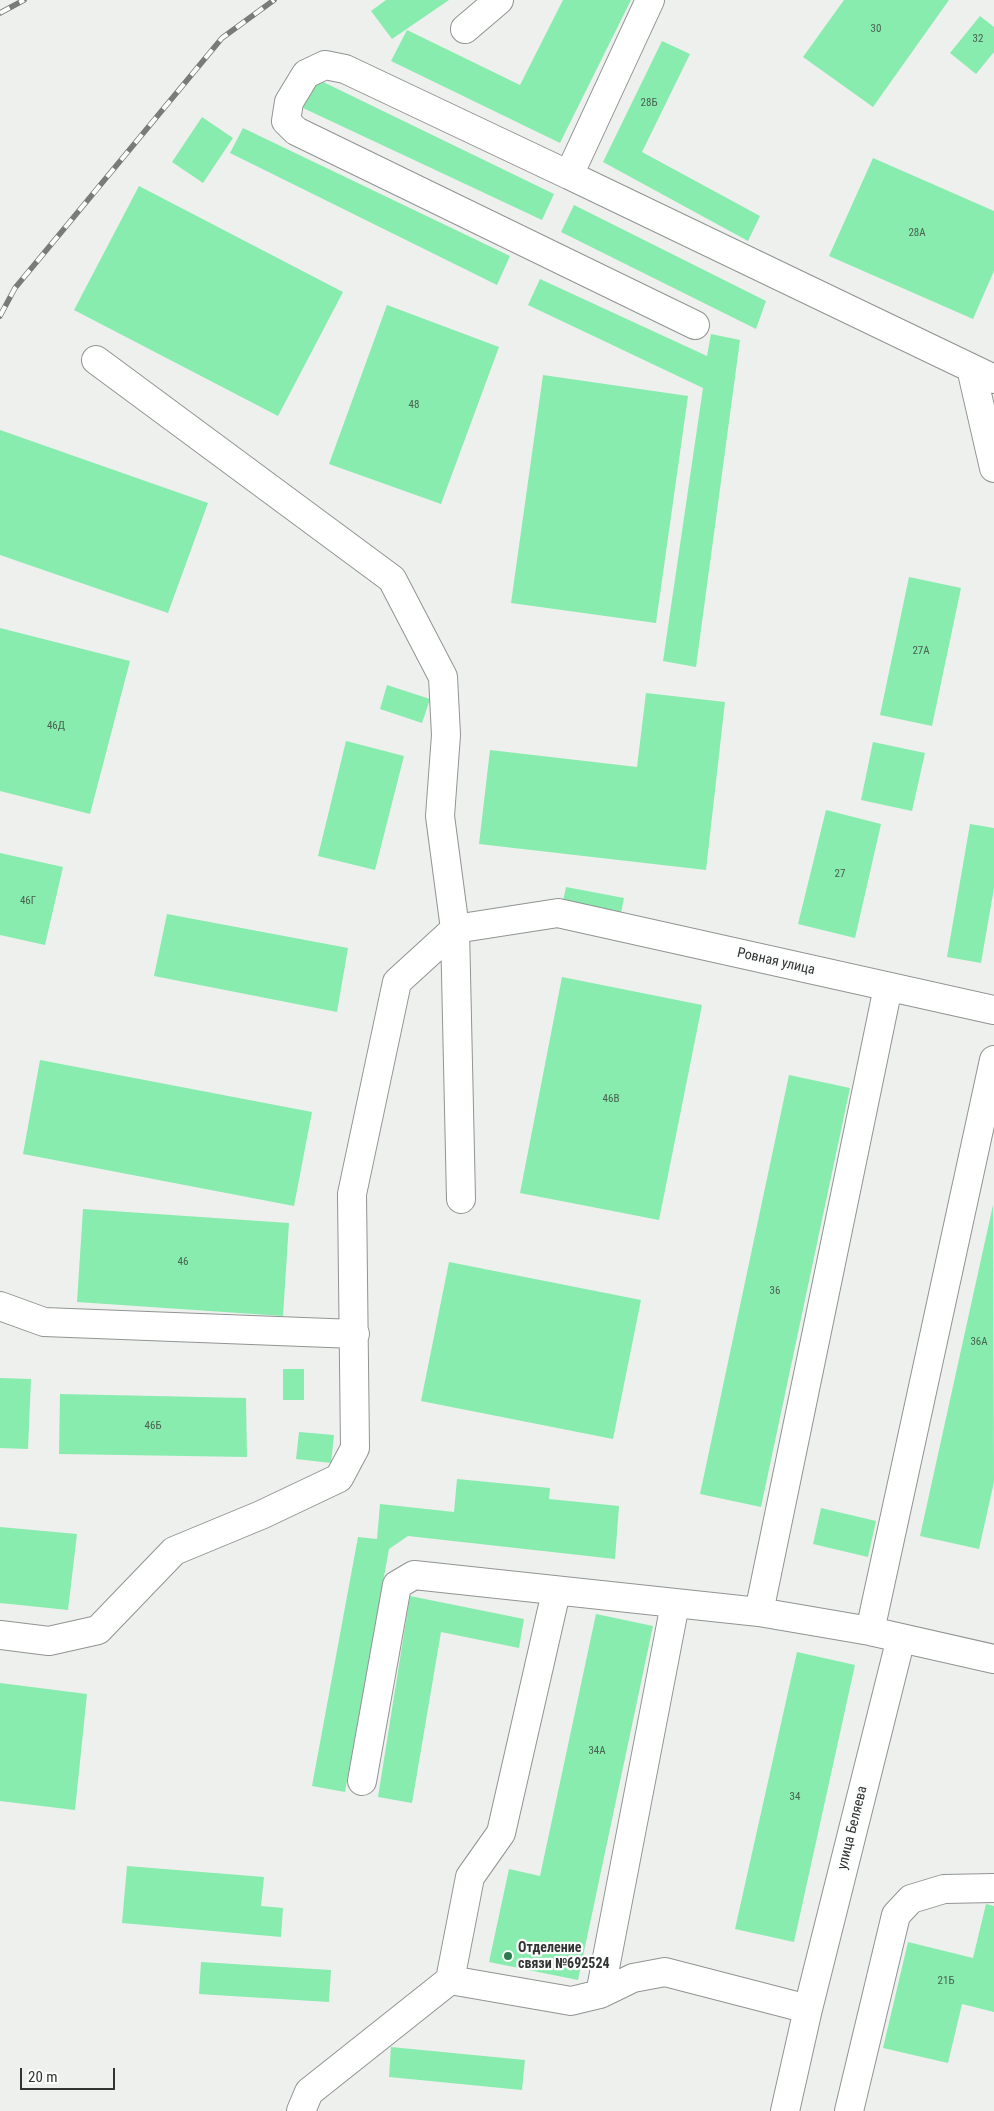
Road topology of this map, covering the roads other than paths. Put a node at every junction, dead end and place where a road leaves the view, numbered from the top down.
1 (499, 0) edge
2 (650, 0) edge
3 (465, 29) dead end
4 (569, 175) junction
5 (695, 325) dead end
6 (96, 360) dead end
7 (983, 373) edge
8 (994, 468) edge
9 (455, 929) junction
10 (888, 987) junction
11 (994, 1010) edge
12 (994, 1060) edge
13 (461, 1199) dead end
14 (0, 1306) edge
15 (354, 1334) junction
16 (556, 1592) junction
17 (676, 1604) junction
18 (759, 1612) junction
19 (870, 1631) junction
20 (0, 1635) edge
21 (901, 1638) junction
22 (994, 1659) edge
23 (362, 1781) dead end
24 (994, 1888) edge
25 (450, 1980) junction
26 (600, 1994) junction
27 (808, 2009) junction
28 (301, 2111) edge
29 (785, 2111) edge
30 (849, 2111) edge

1 - 3 street
2 - 4 street
4 - 5 street
4 - 7 street
6 - 9 street
7 - 8 street
9 - 10 street, Ровная улица
9 - 13 street
9 - 15 street
10 - 11 street, Ровная улица
10 - 18 street
12 - 19 street
14 - 15 street
15 - 20 street
16 - 17 street
16 - 23 street
16 - 25 street
17 - 18 street
17 - 26 street
18 - 19 street
19 - 21 street
21 - 22 street
21 - 27 street, улица Беляева
24 - 30 street
25 - 26 street
25 - 28 street
26 - 27 street
27 - 29 street, улица Беляева

